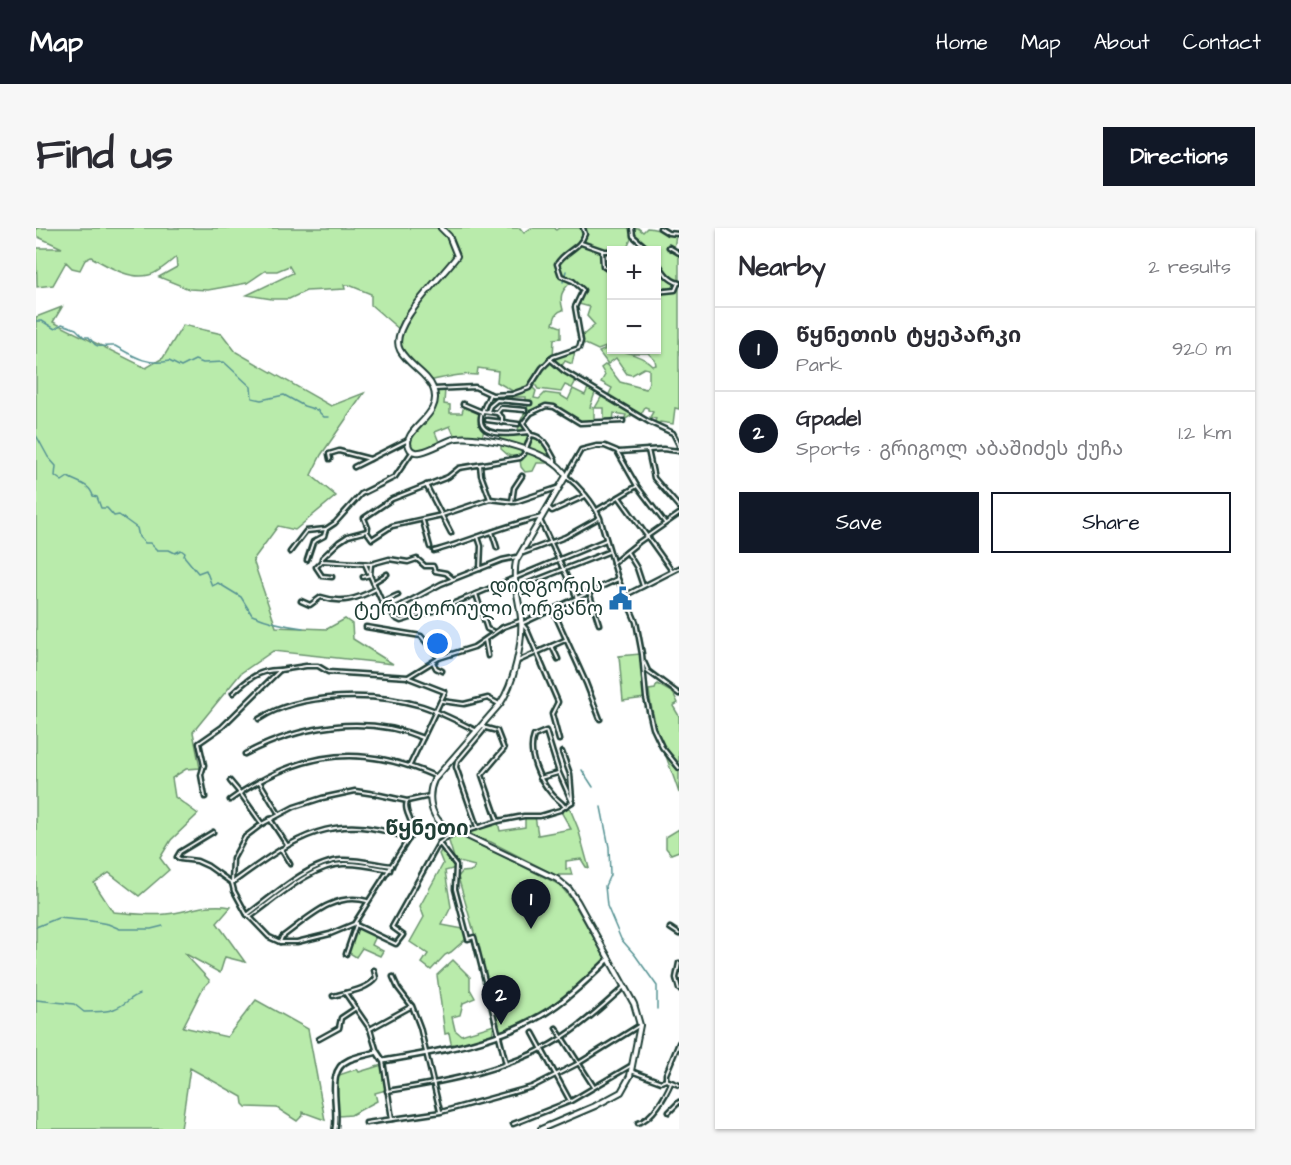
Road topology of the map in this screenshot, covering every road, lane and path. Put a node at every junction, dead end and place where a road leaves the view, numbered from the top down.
1 (441, 228) edge
2 (583, 228) edge
3 (632, 228) edge
4 (660, 228) edge
5 (679, 234) edge
6 (581, 243) junction
7 (644, 246) edge
8 (669, 247) dead end
9 (602, 250) junction
10 (607, 250) edge
11 (679, 253) edge
12 (661, 267) edge
13 (607, 269) edge
14 (679, 283) edge
15 (661, 292) edge
16 (550, 359) junction
17 (434, 389) junction
18 (490, 394) junction
19 (530, 403) dead end
20 (463, 404) dead end
21 (525, 410) dead end
22 (483, 411) junction
23 (488, 411) junction
24 (497, 413) junction
25 (487, 420) dead end
26 (623, 421) dead end
27 (502, 423) junction
28 (518, 424) dead end
29 (530, 434) junction
30 (408, 440) junction
31 (526, 450) junction
32 (648, 450) junction
33 (679, 451) edge
34 (412, 452) junction
35 (618, 452) junction
36 (330, 459) dead end
37 (370, 459) junction
38 (555, 463) junction
39 (480, 465) junction
40 (354, 466) dead end
41 (522, 476) dead end
42 (567, 476) junction
43 (426, 485) junction
44 (637, 486) junction
45 (560, 487) junction
46 (585, 496) junction
47 (619, 497) junction
48 (490, 499) junction
49 (512, 502) junction
50 (548, 507) junction
51 (679, 507) edge
52 (597, 510) junction
53 (679, 514) edge
54 (442, 515) junction
55 (541, 518) junction
56 (600, 518) junction
57 (423, 519) junction
58 (665, 523) junction
59 (326, 529) junction
60 (367, 531) junction
61 (493, 531) junction
62 (451, 533) dead end
63 (648, 535) junction
64 (478, 537) junction
65 (606, 540) junction
66 (550, 542) junction
67 (430, 547) dead end
68 (497, 548) dead end
69 (434, 551) dead end
70 (609, 551) junction
71 (290, 552) dead end
72 (520, 552) junction
73 (627, 552) junction
74 (517, 557) junction
75 (558, 559) junction
76 (307, 560) dead end
77 (322, 561) junction
78 (613, 563) junction
79 (365, 564) junction
80 (371, 564) junction
81 (679, 568) edge
82 (480, 569) junction
83 (562, 570) junction
84 (672, 571) junction
85 (387, 574) dead end
86 (370, 575) junction
87 (332, 577) dead end
88 (363, 577) dead end
89 (515, 577) junction
90 (453, 579) junction
91 (618, 579) junction
92 (373, 582) junction
93 (643, 586) junction
94 (516, 588) junction
95 (376, 589) junction
96 (589, 592) junction
97 (476, 593) junction
98 (398, 595) dead end
99 (626, 595) junction
100 (577, 598) junction
101 (301, 601) dead end
102 (382, 602) junction
103 (553, 610) junction
104 (391, 611) junction
105 (522, 623) junction
106 (599, 624) dead end
107 (366, 627) dead end
108 (492, 631) dead end
109 (566, 639) junction
110 (485, 640) junction
111 (552, 646) junction
112 (538, 653) junction
113 (642, 654) junction
114 (488, 656) dead end
115 (439, 658) junction
116 (558, 659) dead end
117 (433, 662) junction
118 (516, 662) junction
119 (280, 670) junction
120 (442, 671) dead end
121 (408, 677) junction
122 (233, 693) dead end
123 (679, 694) edge
124 (442, 701) junction
125 (500, 704) junction
126 (436, 713) junction
127 (259, 719) dead end
128 (600, 719) dead end
129 (483, 727) junction
130 (477, 730) junction
131 (423, 738) junction
132 (559, 740) dead end
133 (562, 752) dead end
134 (245, 754) dead end
135 (410, 765) junction
136 (679, 768) edge
137 (559, 773) junction
138 (437, 777) junction
139 (540, 778) junction
140 (230, 781) dead end
141 (259, 781) junction
142 (240, 793) junction
143 (430, 796) junction
144 (205, 798) dead end
145 (230, 800) dead end
146 (407, 801) junction
147 (572, 802) junction
148 (564, 806) junction
149 (279, 814) junction
150 (270, 819) junction
151 (498, 821) junction
152 (262, 824) junction
153 (477, 827) junction
154 (213, 832) dead end
155 (459, 832) junction
156 (409, 839) junction
157 (439, 843) junction
158 (287, 845) junction
159 (281, 849) junction
160 (290, 864) dead end
161 (391, 868) junction
162 (232, 883) junction
163 (368, 901) junction
164 (248, 916) junction
165 (356, 923) junction
166 (670, 928) dead end
167 (679, 934) edge
168 (280, 942) junction
169 (346, 954) dead end
170 (609, 959) junction
171 (679, 963) edge
172 (374, 970) dead end
173 (393, 977) dead end
174 (624, 987) junction
175 (679, 989) edge
176 (345, 993) junction
177 (333, 996) dead end
178 (412, 1006) junction
179 (356, 1008) junction
180 (640, 1026) junction
181 (556, 1028) dead end
182 (370, 1029) junction
183 (533, 1033) dead end
184 (498, 1034) junction
185 (563, 1037) junction
186 (319, 1039) dead end
187 (679, 1043) edge
188 (543, 1049) junction
189 (376, 1052) junction
190 (427, 1054) junction
191 (383, 1061) junction
192 (579, 1063) junction
193 (506, 1064) junction
194 (632, 1068) junction
195 (557, 1075) junction
196 (666, 1080) junction
197 (433, 1083) junction
198 (671, 1083) junction
199 (679, 1085) edge
200 (594, 1087) junction
201 (387, 1091) junction
202 (571, 1101) junction
203 (679, 1102) edge
204 (441, 1112) junction
205 (669, 1112) dead end
206 (392, 1119) junction
207 (366, 1123) dead end
208 (513, 1124) dead end
209 (638, 1124) dead end
210 (335, 1129) edge
211 (542, 1129) edge

1 - 17 main road
2 - 6 street
3 - 7 street
4 - 5 street
6 - 9 street
6 - 16 street
8 - 11 street
9 - 10 street
9 - 13 street
12 - 14 street
14 - 15 street
16 - 18 street
16 - 33 street
17 - 18 street
17 - 30 main road
18 - 22 street
19 - 23 street
20 - 22 street
21 - 24 street
22 - 23 street
22 - 29 street
23 - 24 street
24 - 27 street
25 - 27 street
26 - 29 street
27 - 28 street
29 - 31 street
29 - 38 street
30 - 34 main road
30 - 37 street
31 - 34 main road
31 - 38 main road
31 - 39 street
32 - 33 street
32 - 35 street
32 - 51 street
34 - 59 street
35 - 42 street
35 - 44 street
36 - 37 street
37 - 40 street
38 - 42 main road
39 - 43 street
39 - 48 street
41 - 49 street
42 - 45 main road
42 - 46 street
43 - 54 street
43 - 60 street
44 - 47 street
44 - 58 street
45 - 49 street
45 - 50 main road
46 - 50 street
46 - 52 street
47 - 52 street
47 - 63 street
48 - 49 street
48 - 54 street
50 - 55 main road
52 - 56 street
53 - 58 street
54 - 57 street
54 - 62 street
55 - 61 street
55 - 66 street
55 - 72 main road
56 - 65 street
56 - 66 street
57 - 60 street
57 - 67 street
58 - 63 street
59 - 71 street
59 - 76 street
60 - 77 street
61 - 64 street
61 - 68 street
63 - 73 street
63 - 84 street
64 - 69 street
64 - 82 street
65 - 70 street
65 - 75 street
66 - 72 street
66 - 75 street
70 - 78 street
70 - 83 street
72 - 74 main road
73 - 78 street
73 - 93 street
74 - 82 street
74 - 89 main road
75 - 83 street
75 - 89 street
77 - 79 street
77 - 87 street
78 - 91 street
79 - 80 street
79 - 86 street
80 - 86 street
80 - 90 street
81 - 84 street
82 - 90 street
83 - 94 street
83 - 100 street
84 - 93 street
85 - 92 street
86 - 88 street
86 - 92 street
89 - 94 main road
89 - 97 street
90 - 104 street
91 - 96 street
91 - 99 street
92 - 95 street
93 - 99 street
94 - 105 main road
95 - 101 street
95 - 102 street
96 - 100 street
96 - 106 street
97 - 104 street
97 - 108 street
98 - 102 street
99 - 113 street
100 - 103 street
102 - 104 street
103 - 105 street
103 - 109 street
105 - 110 street
105 - 112 street
105 - 118 main road
107 - 115 street
109 - 111 street
109 - 128 street
110 - 114 street
110 - 115 street
111 - 112 street
111 - 116 street
112 - 118 street
112 - 132 street
113 - 123 street
113 - 136 street
115 - 117 street
117 - 120 street
117 - 121 street
118 - 125 main road
119 - 121 street
119 - 122 street
119 - 144 street
121 - 124 street
124 - 125 street
124 - 126 street
125 - 129 main road
126 - 127 street
126 - 130 street
126 - 131 street
129 - 130 main road
129 - 151 street
129 - 153 street
130 - 138 main road
131 - 134 street
131 - 135 street
133 - 147 street
135 - 138 street
135 - 141 street
137 - 139 street
137 - 139 street
137 - 147 street
138 - 143 main road
139 - 148 street
140 - 142 street
141 - 142 street
141 - 149 street
142 - 145 street
142 - 152 street
143 - 146 street
143 - 155 main road
146 - 149 street
146 - 156 street
147 - 148 street
148 - 151 street
149 - 150 street
150 - 152 street
150 - 158 street
151 - 153 street
152 - 162 street
153 - 155 street
154 - 162 street
155 - 157 street
155 - 170 main road
156 - 158 street
156 - 161 street
157 - 165 street
157 - 184 street
158 - 159 street
159 - 160 street
159 - 162 street
161 - 163 street
161 - 164 street
162 - 164 street
163 - 165 street
163 - 168 street
164 - 168 street
165 - 168 street
165 - 169 street
166 - 167 street
170 - 174 main road
170 - 184 street
171 - 175 street
172 - 176 street
173 - 178 street
174 - 180 main road
174 - 185 street
176 - 177 street
176 - 179 street
178 - 182 street
178 - 190 street
179 - 182 street
179 - 186 street
180 - 192 street
180 - 194 main road
181 - 185 street
182 - 189 street
183 - 188 street
184 - 190 street
184 - 193 street
185 - 188 street
185 - 192 street
187 - 196 street
188 - 193 street
188 - 195 street
189 - 191 street
189 - 210 street
190 - 191 street
190 - 197 street
191 - 201 street
192 - 195 street
192 - 200 street
193 - 197 street
194 - 196 street
194 - 200 street
194 - 211 main road
195 - 202 street
195 - 204 street
196 - 198 street
197 - 201 street
197 - 204 street
198 - 199 street
198 - 209 street
200 - 202 street
201 - 206 street
202 - 208 street
203 - 205 street
204 - 206 street
206 - 207 street

